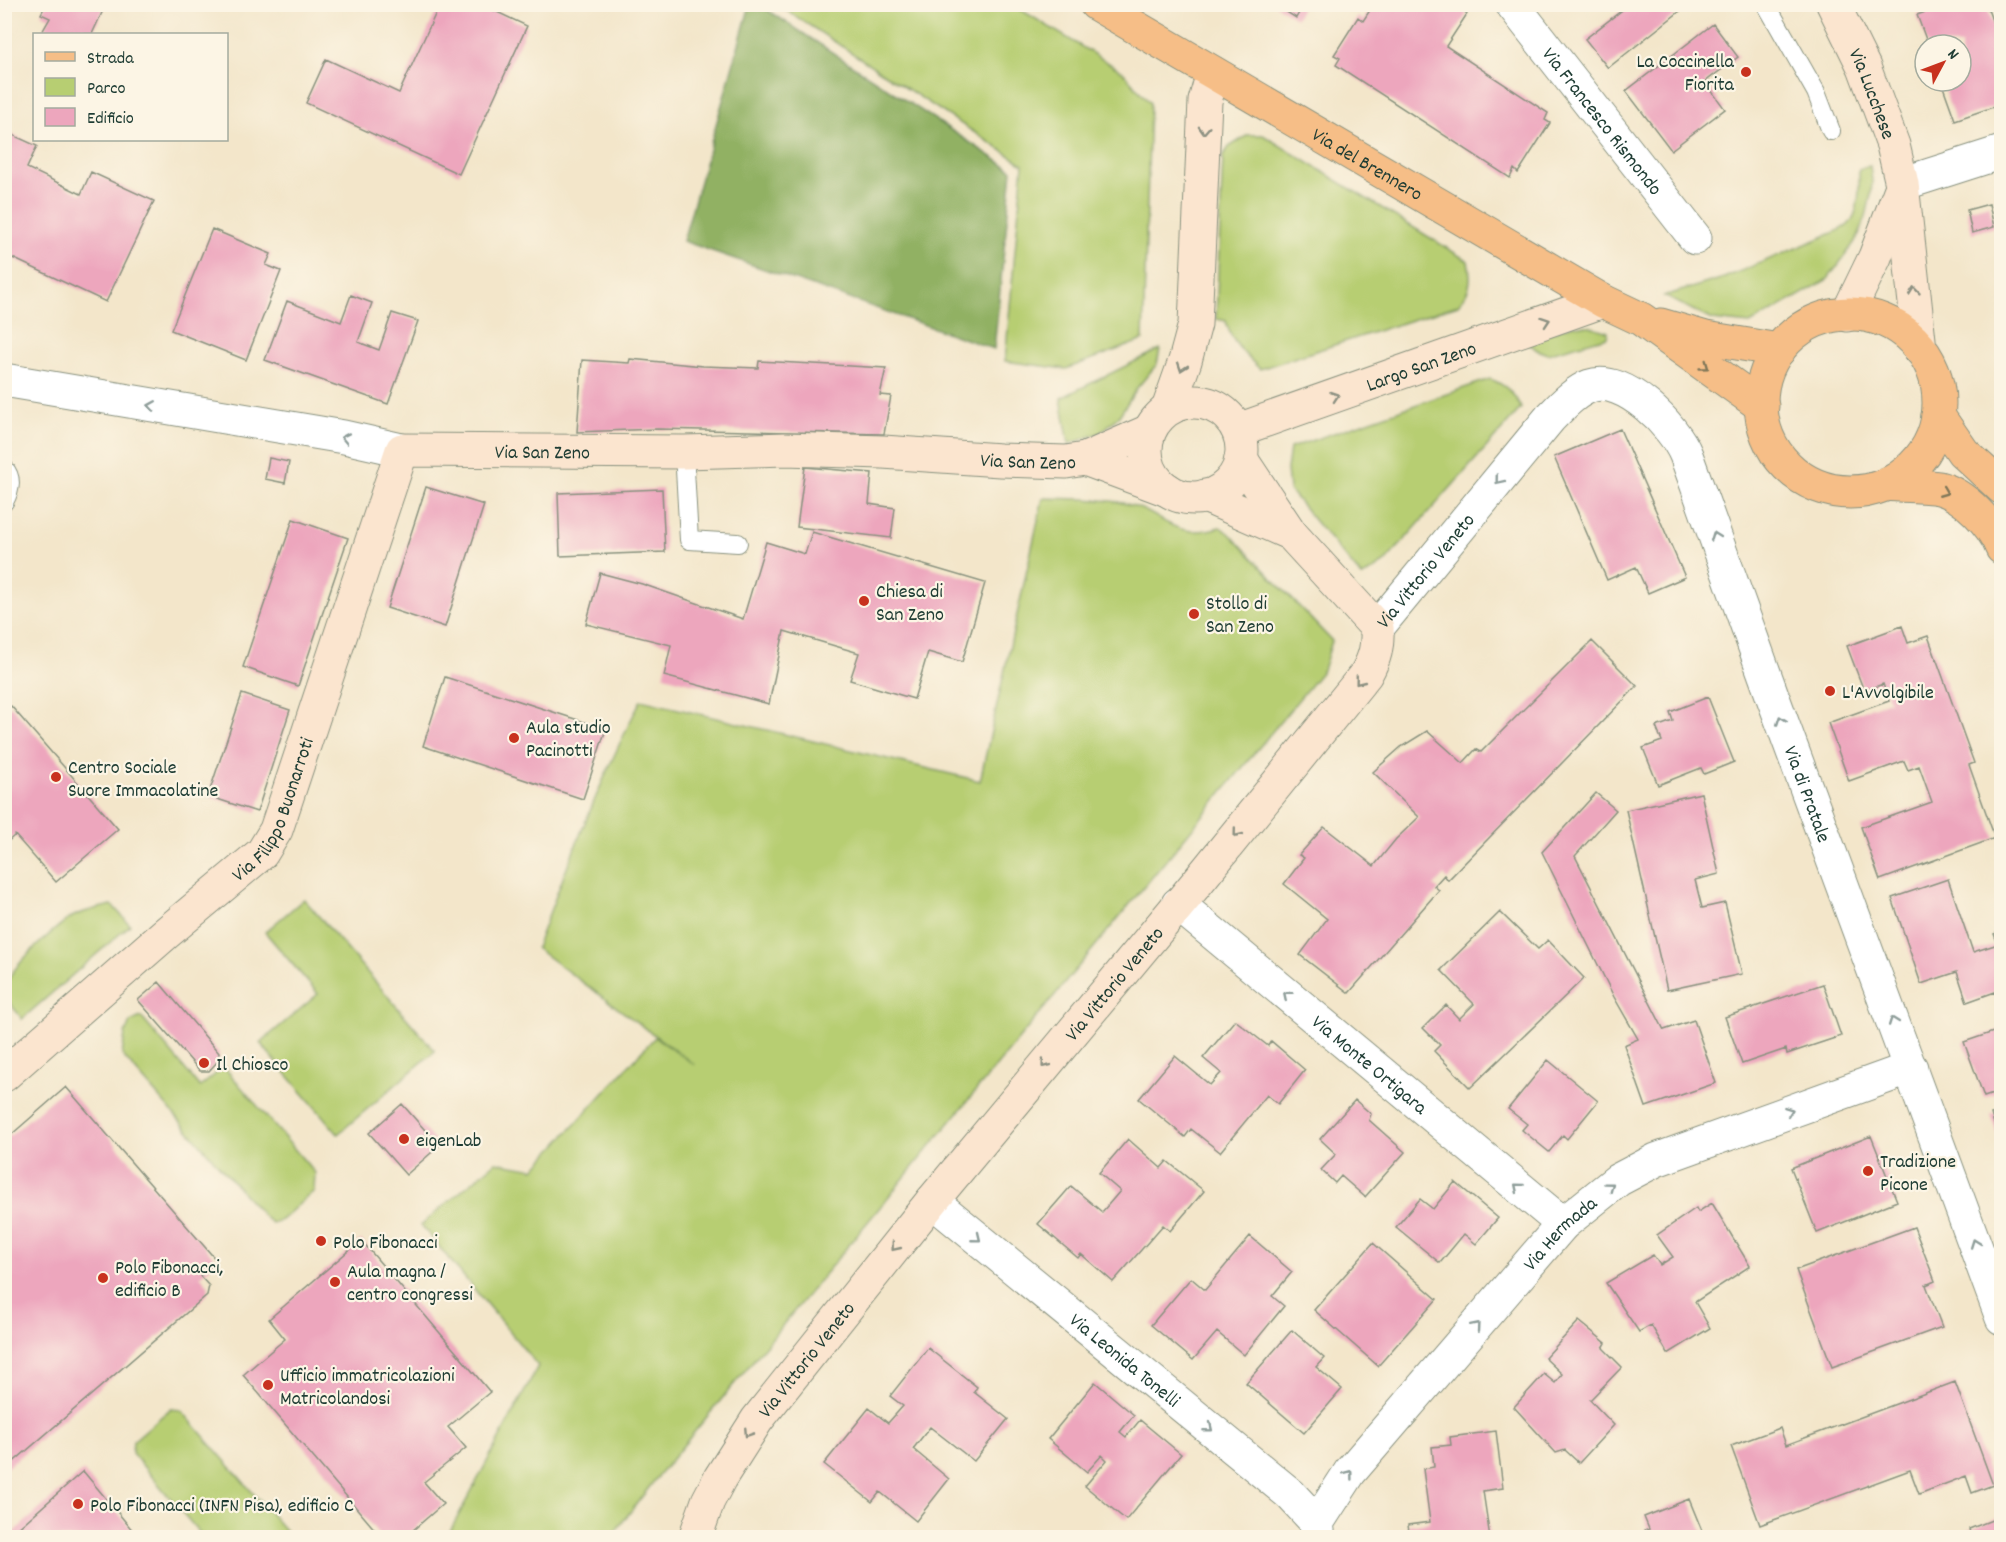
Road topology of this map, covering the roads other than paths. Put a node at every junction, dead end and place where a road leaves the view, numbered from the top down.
1 (1096, 4) edge
2 (1512, 4) edge
3 (1766, 4) edge
4 (1833, 4) edge
5 (1213, 73) junction
6 (1831, 131) dead end
7 (2001, 152) edge
8 (1902, 184) junction
9 (1695, 238) dead end
10 (1603, 301) junction
11 (1847, 315) junction
12 (1641, 320) junction
13 (1920, 349) junction
14 (1779, 350) junction
15 (4, 380) edge
16 (1762, 406) junction
17 (1938, 416) junction
18 (1159, 420) junction
19 (1536, 435) joint
20 (1239, 445) junction
21 (402, 450) junction
22 (684, 452) junction
23 (1085, 459) junction
24 (4, 468) edge
25 (1887, 484) junction
26 (2001, 488) edge
27 (1168, 490) junction
28 (1205, 496) junction
29 (4, 502) edge
30 (1291, 534) junction
31 (738, 543) dead end
32 (2001, 548) edge
33 (1377, 628) junction
34 (1178, 904) junction
35 (1911, 1068) junction
36 (4, 1075) edge
37 (932, 1201) junction
38 (1563, 1224) junction
39 (2001, 1318) edge
40 (1318, 1530) edge
41 (694, 1538) edge

1 - 5 main road, Via del Brennero
2 - 9 street, Via Francesco Rismondo
3 - 6 lane
4 - 8 street, Via Lucchese
5 - 10 main road, Via del Brennero
5 -> 18 street
7 - 8 street
8 - 11 street
13 -> 8 street, Via Lucchese
10 - 12 main road, Via del Brennero
20 -> 10 street, Largo San Zeno
11 - 13 main road
11 - 14 main road
12 - 14 main road, Via del Brennero
12 -> 16 main road, Via del Brennero
13 - 17 main road
14 - 16 main road
21 -> 15 street, Via San Zeno
16 - 25 main road
17 - 25 main road
17 - 26 main road
18 - 20 street
18 - 23 street, Via San Zeno
18 - 27 street
19 -> 33 street, Via Vittorio Veneto
35 -> 19 street, Via di Pratale
20 - 28 street
20 - 30 street
21 - 22 street, Via San Zeno
21 - 36 street, Via Filippo Buonarroti
22 - 23 street, Via San Zeno
22 - 31 lane
23 - 27 street, Via San Zeno
24 - 29 lane
25 -> 32 main road
27 - 28 street
28 - 30 street
30 - 33 street
33 -> 34 street, Via Vittorio Veneto
34 -> 37 street, Via Vittorio Veneto
38 -> 34 street, Via Monte Ortigara
38 -> 35 street, Via Hermada
39 -> 35 street, Via di Pratale
37 -> 40 street, Via Leonida Tonelli
37 -> 41 street, Via Vittorio Veneto
40 -> 38 street, Via Hermada

